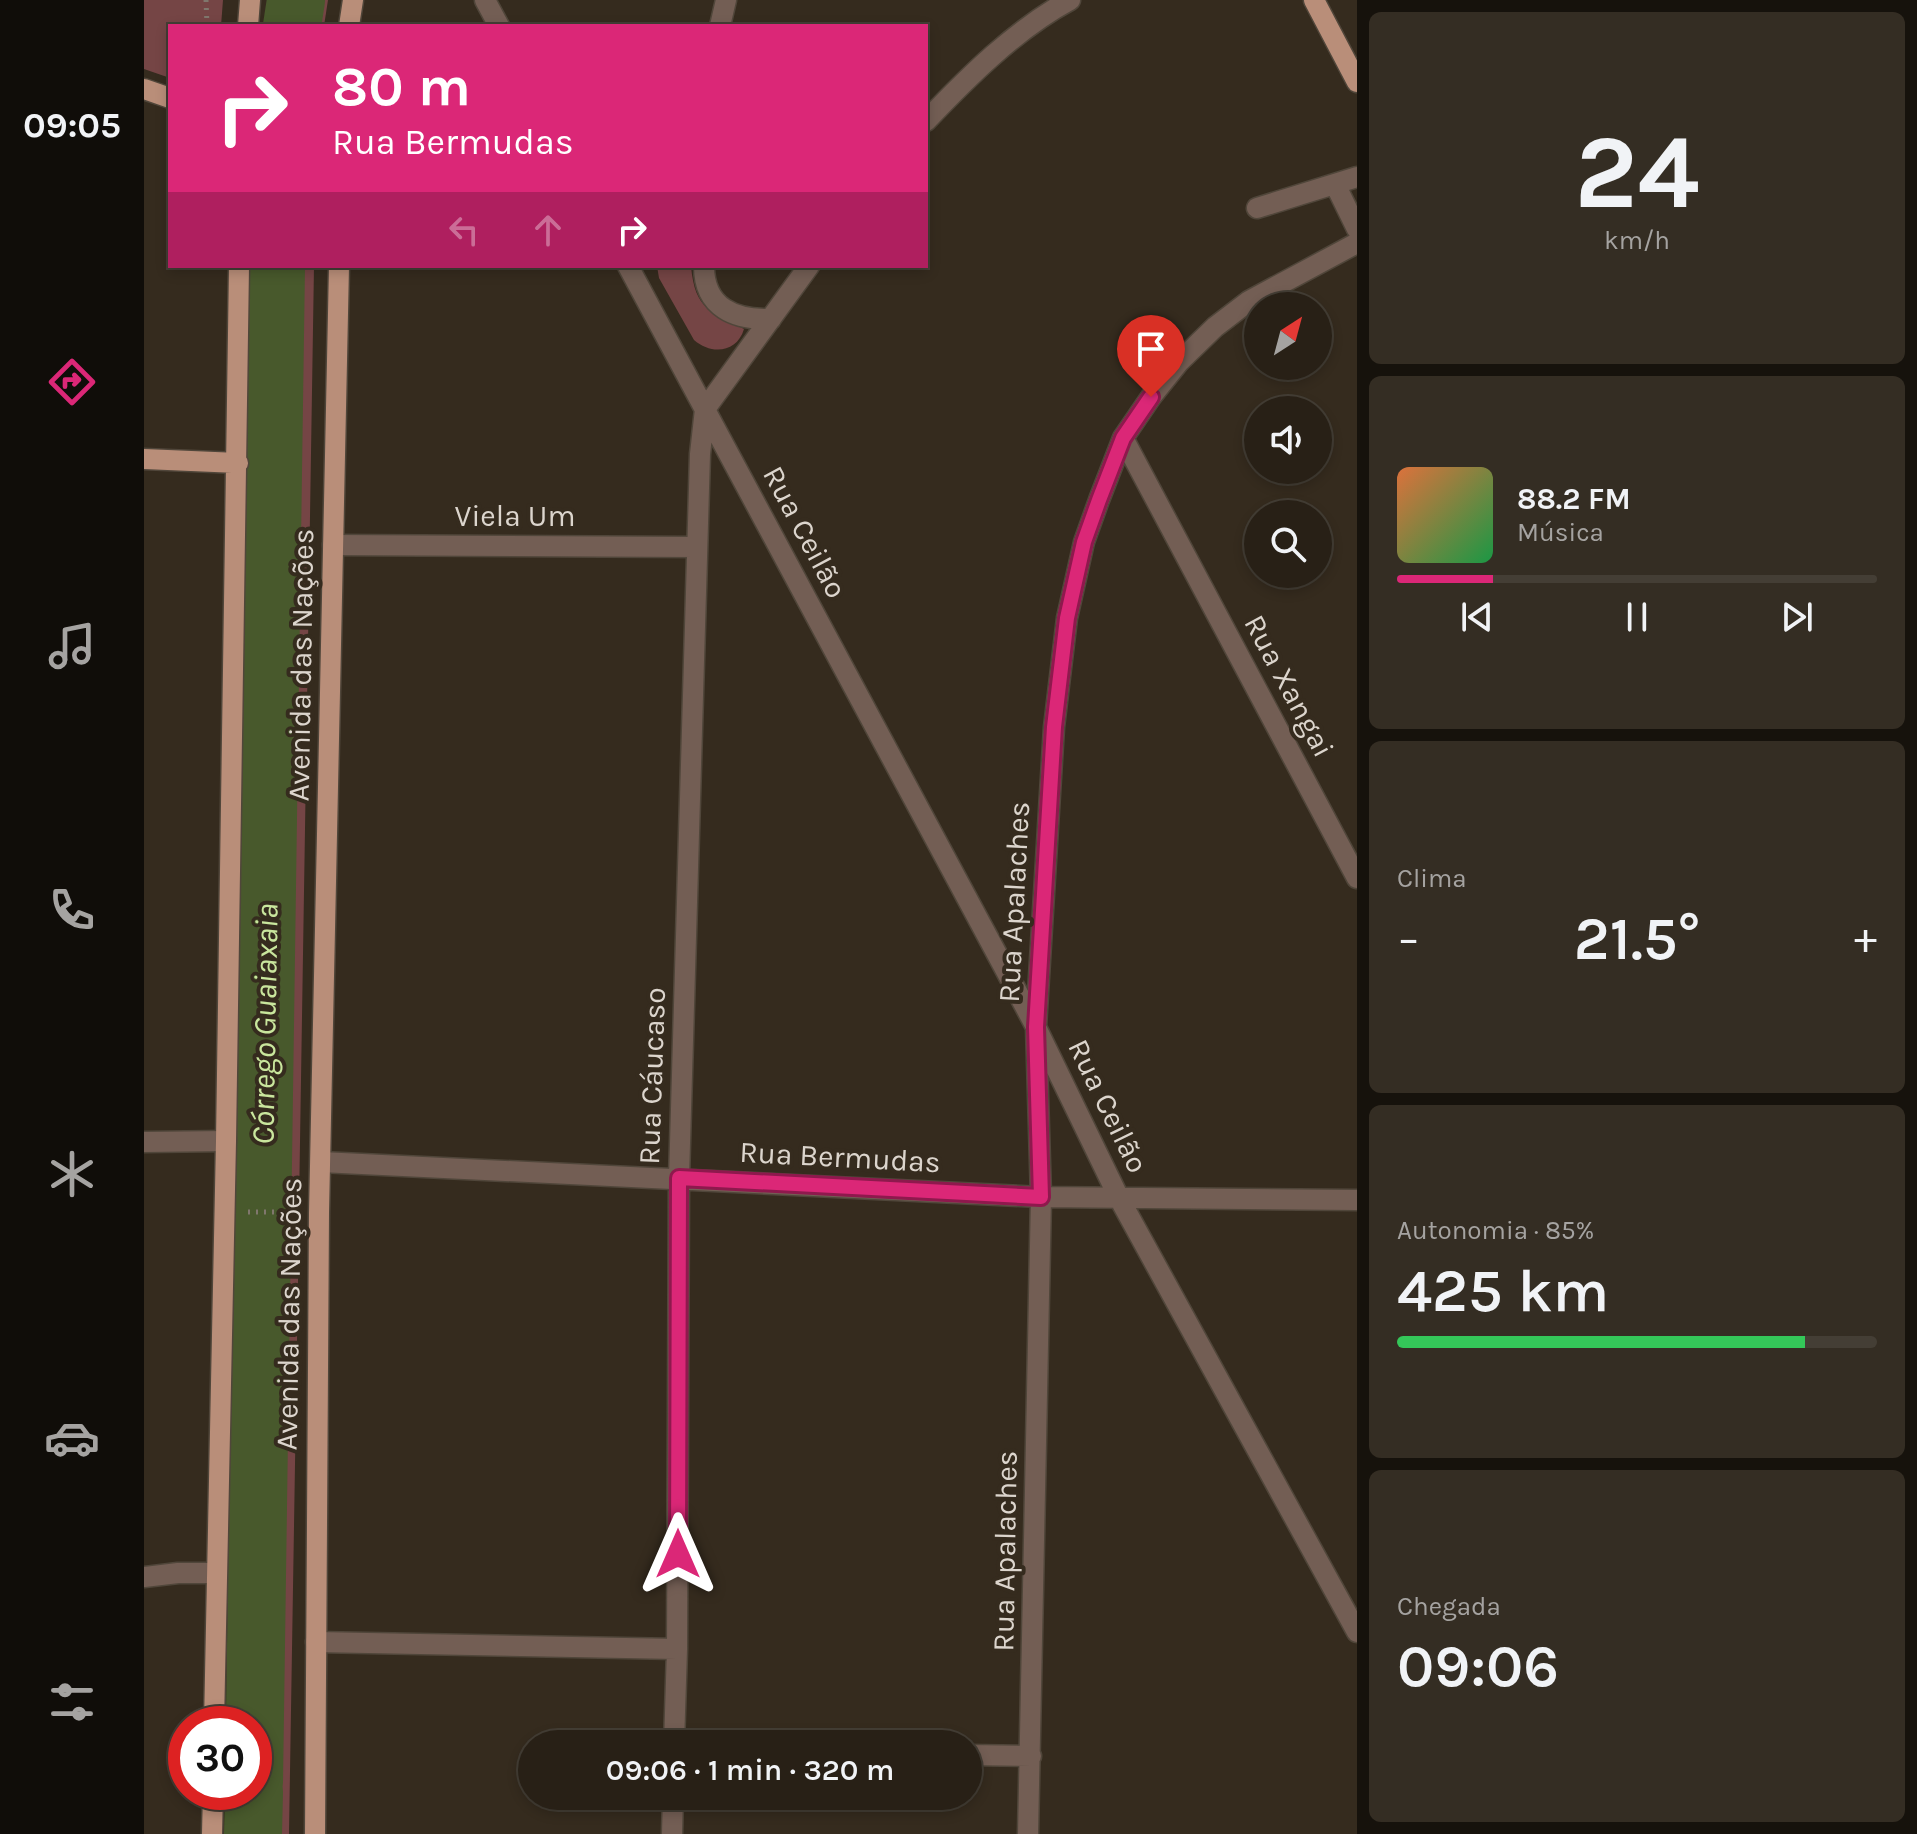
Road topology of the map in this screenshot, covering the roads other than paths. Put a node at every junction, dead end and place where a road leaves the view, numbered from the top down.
1 (250, 0) edge
2 (353, 0) edge
3 (485, 0) edge
4 (726, 0) edge
5 (1070, 0) edge
6 (1314, 0) edge
7 (248, 24) edge
8 (349, 24) edge
9 (498, 24) edge
10 (720, 24) edge
11 (1357, 82) edge
12 (144, 89) edge
13 (168, 97) edge
14 (928, 119) edge
15 (1357, 177) edge
16 (1335, 184) junction
17 (1257, 208) dead end
18 (1357, 229) edge
19 (1357, 243) edge
20 (239, 268) edge
21 (339, 268) edge
22 (629, 268) edge
23 (704, 268) edge
24 (808, 268) edge
25 (771, 319) junction
26 (705, 409) junction
27 (1123, 438) junction
28 (144, 459) edge
29 (238, 463) junction
30 (333, 545) junction
31 (697, 547) junction
32 (1357, 878) edge
33 (1036, 1027) junction
34 (226, 1141) junction
35 (144, 1142) edge
36 (321, 1162) junction
37 (679, 1178) junction
38 (1041, 1197) junction
39 (1119, 1198) junction
40 (1357, 1200) edge
41 (216, 1573) junction
42 (144, 1577) edge
43 (1357, 1632) edge
44 (316, 1642) junction
45 (677, 1649) junction
46 (214, 1706) edge
47 (674, 1730) edge
48 (982, 1755) edge
49 (1031, 1756) junction
50 (213, 1810) edge
51 (673, 1810) edge
52 (212, 1834) edge
53 (315, 1834) edge
54 (672, 1834) edge
55 (1028, 1834) edge

1 - 7 main road
2 - 8 main road
3 - 9 street
4 - 10 street
5 - 14 street
6 - 11 main road
12 - 13 main road
15 - 16 street
16 - 17 street
16 - 18 street
19 - 27 street, Rua Apalaches
20 - 29 main road
21 - 30 main road, Avenida das Nações
22 - 26 street, Rua Ceilão
23 - 25 street
24 - 25 street
25 - 26 street
26 - 31 street, Rua Cáucaso
26 - 33 street, Rua Ceilão
27 - 32 street, Rua Xangai
27 - 33 street, Rua Apalaches
28 - 29 main road
29 - 34 main road
30 - 31 street, Viela Um
30 - 36 main road, Avenida das Nações
31 - 37 street, Rua Cáucaso
33 - 38 street, Rua Apalaches
33 - 39 street, Rua Ceilão
34 - 35 street
34 - 41 main road
36 - 37 street, Rua Bermudas
36 - 44 main road, Avenida das Nações
37 - 38 street, Rua Bermudas
37 - 45 street, Rua Cáucaso
38 - 39 street, Rua Bermudas
38 - 49 street, Rua Apalaches
39 - 40 street, Rua Bermudas
39 - 43 street, Rua Ceilão
41 - 42 street
41 - 46 main road
44 - 45 street
44 - 53 main road, Avenida das Nações
45 - 47 street, Rua Cáucaso
48 - 49 street
49 - 55 street, Rua Apalaches
50 - 52 main road
51 - 54 street

